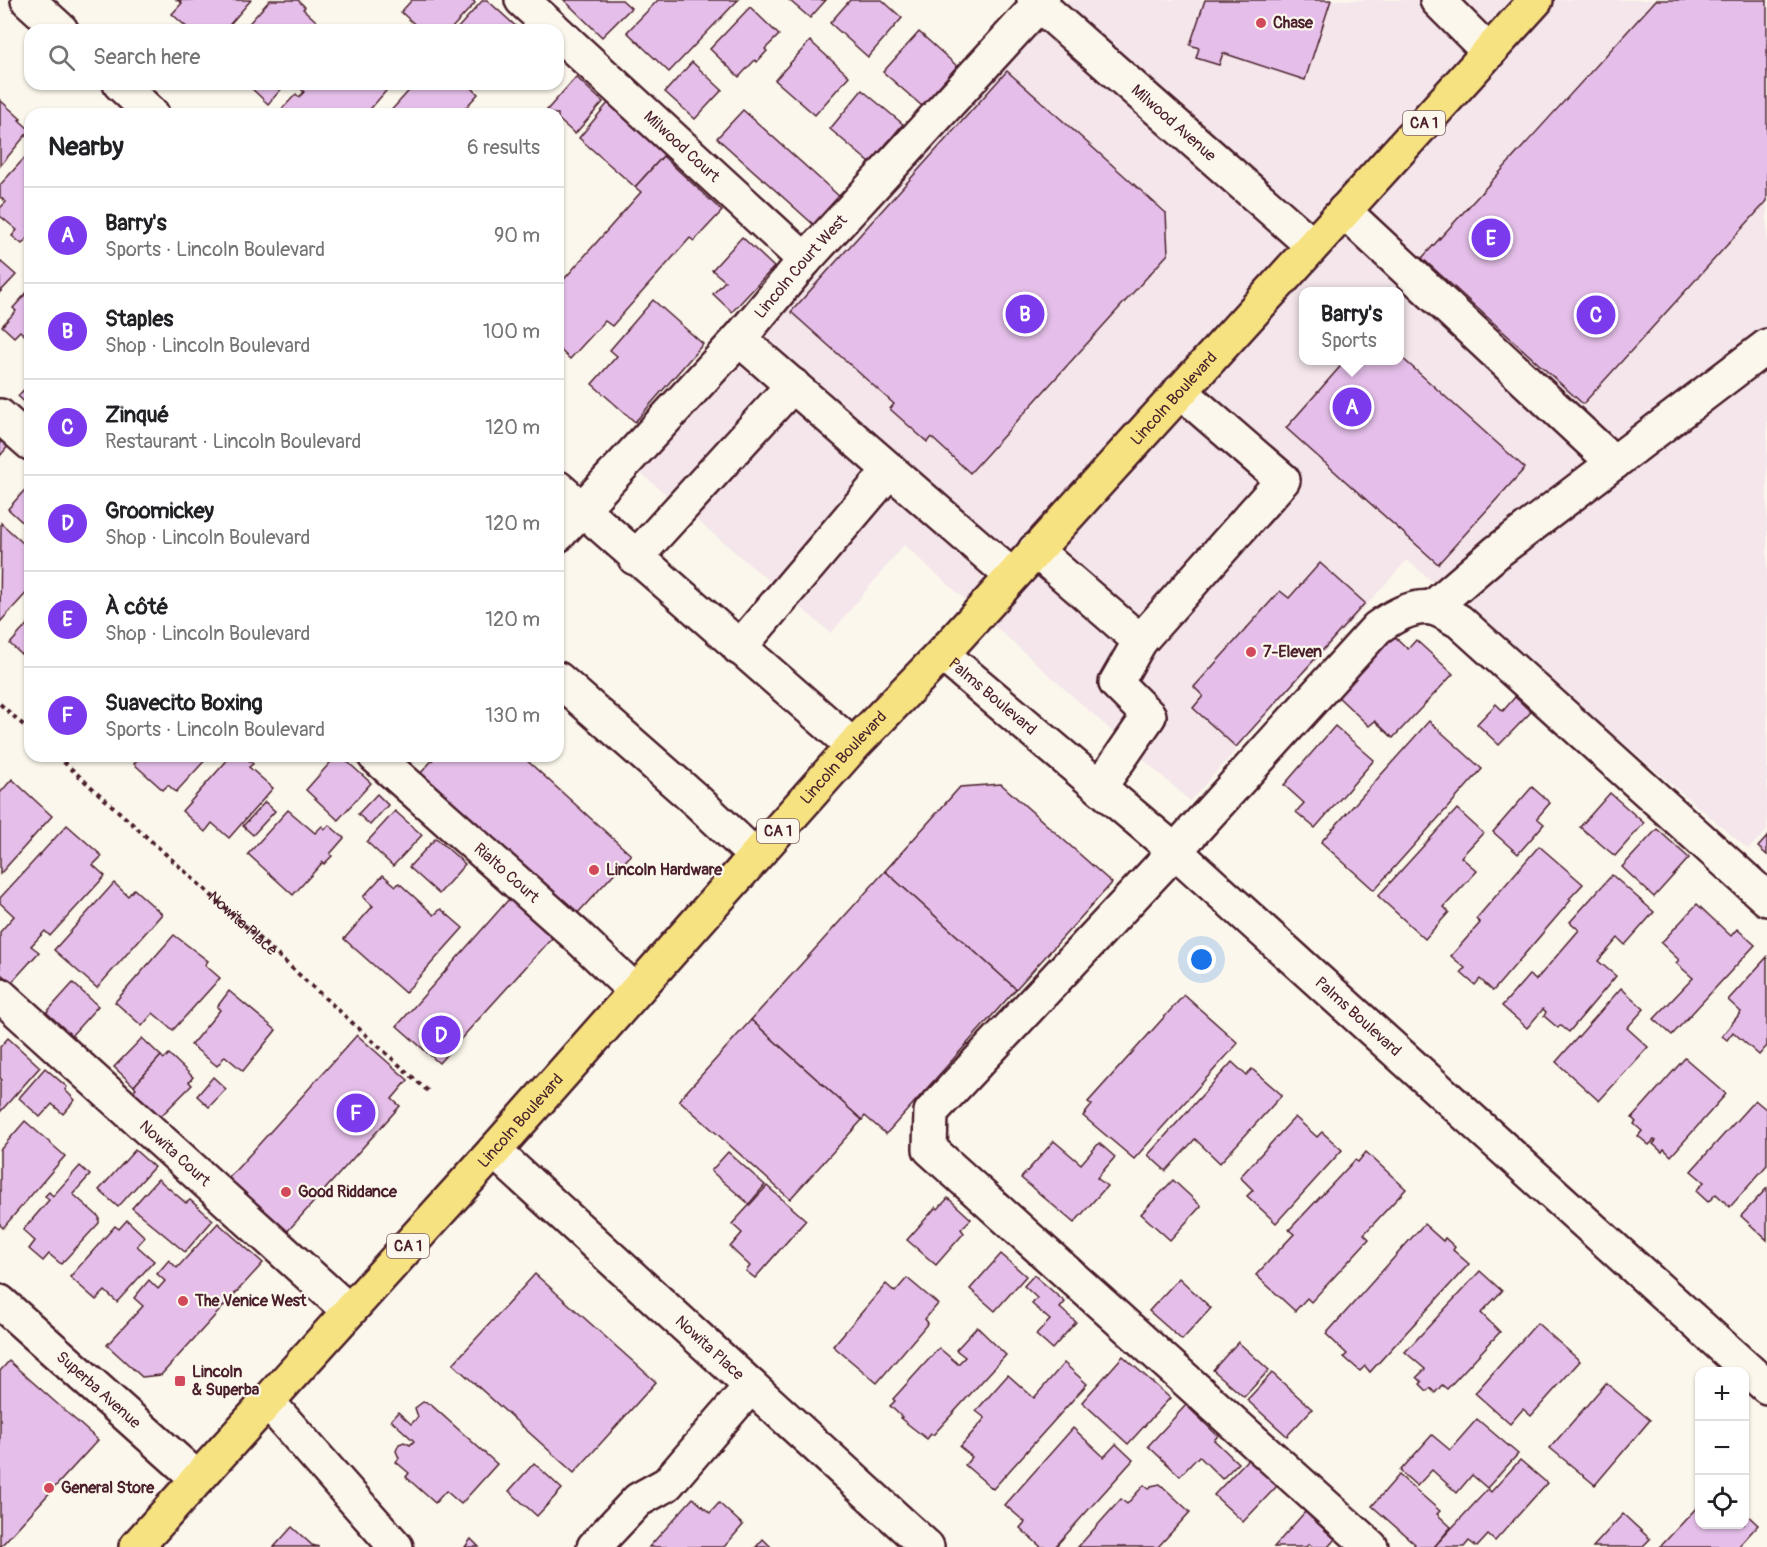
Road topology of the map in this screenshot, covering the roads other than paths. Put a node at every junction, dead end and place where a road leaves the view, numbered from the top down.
1 (28, 0) edge
2 (522, 0) edge
3 (1437, 0) edge
4 (1536, 0) edge
5 (1039, 2) edge
6 (54, 24) edge
7 (548, 24) edge
8 (564, 38) edge
9 (1489, 52) junction
10 (126, 90) edge
11 (146, 108) edge
12 (1344, 211) junction
13 (1312, 246) junction
14 (806, 260) junction
15 (739, 339) junction
16 (1767, 346) edge
17 (793, 386) junction
18 (1180, 391) junction
19 (0, 416) edge
20 (24, 438) edge
21 (1614, 463) junction
22 (890, 470) junction
23 (564, 494) edge
24 (582, 510) junction
25 (564, 530) edge
26 (1035, 550) junction
27 (635, 558) junction
28 (1012, 576) junction
29 (1432, 608) junction
30 (1140, 641) junction
31 (739, 648) junction
32 (942, 654) junction
33 (564, 684) edge
34 (853, 746) junction
35 (382, 762) edge
36 (1100, 787) junction
37 (1175, 851) junction
38 (755, 856) junction
39 (1767, 899) edge
40 (635, 991) junction
41 (0, 995) edge
42 (494, 1151) junction
43 (0, 1302) edge
44 (350, 1311) junction
45 (751, 1386) junction
46 (1767, 1388) edge
47 (267, 1401) junction
48 (197, 1478) junction
49 (149, 1542) edge
50 (396, 1547) edge
51 (594, 1547) edge
52 (927, 1547) edge
53 (1371, 1547) edge

1 - 6 street
2 - 7 street, Milwood Court
3 - 9 street
4 - 9 highway, Lincoln Boulevard / CA 1
5 - 13 street, Milwood Avenue
5 - 14 street, Lincoln Court West
8 - 14 street, Milwood Court
9 - 12 highway, Lincoln Boulevard / CA 1
10 - 11 street
12 - 13 highway, Lincoln Boulevard / CA 1
12 - 21 street
13 - 18 highway, Lincoln Boulevard / CA 1
14 - 15 street, Lincoln Court West
15 - 17 street
15 - 24 street, Lincoln Court West
16 - 21 street
17 - 22 street
17 - 27 street
18 - 26 highway, Lincoln Boulevard / CA 1
18 - 30 street
19 - 20 street
21 - 29 street
22 - 28 street
22 - 31 street
23 - 24 street
24 - 25 street, Lincoln Court West
24 - 27 street
26 - 28 highway, Lincoln Boulevard / CA 1
26 - 30 street
27 - 31 street
28 - 32 highway, Lincoln Boulevard / CA 1
29 - 37 street
29 - 39 street
30 - 36 street
31 - 34 street
32 - 34 highway, Lincoln Boulevard / CA 1
32 - 36 street, Palms Boulevard
33 - 38 street
34 - 38 highway, Lincoln Boulevard / CA 1
35 - 40 street, Rialto Court
36 - 37 street, Palms Boulevard
37 - 46 street, Palms Boulevard
37 - 53 street
38 - 40 highway, Lincoln Boulevard / CA 1
40 - 42 highway, Lincoln Boulevard / CA 1
41 - 44 street, Nowita Court
42 - 44 highway, Lincoln Boulevard / CA 1
42 - 45 street, Nowita Place
43 - 48 street, Superba Avenue
44 - 47 highway, Lincoln Boulevard / CA 1
45 - 51 street
45 - 52 street, Nowita Place
47 - 48 highway, Lincoln Boulevard / CA 1
47 - 50 street
48 - 49 highway, Lincoln Boulevard / CA 1

